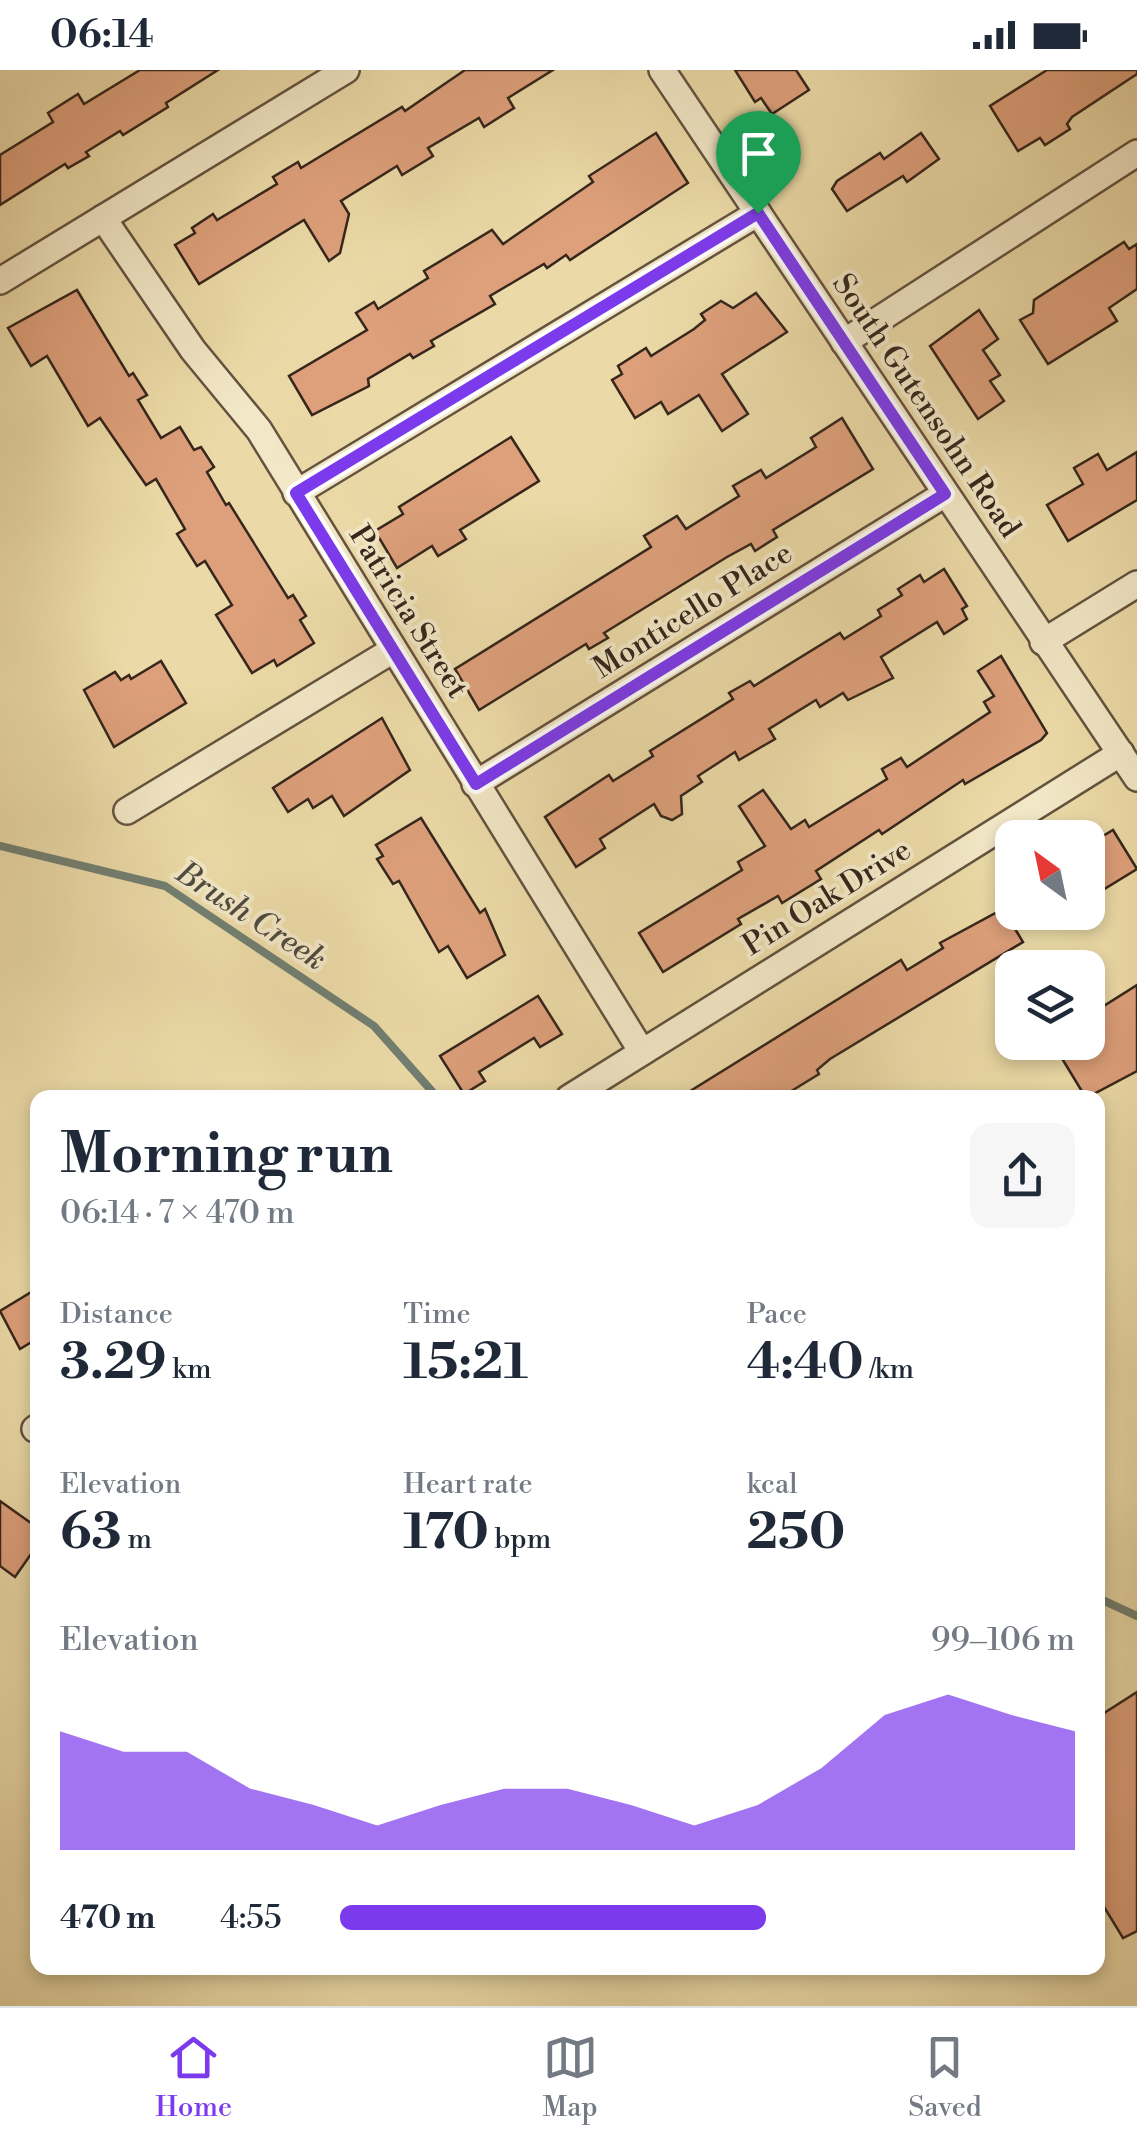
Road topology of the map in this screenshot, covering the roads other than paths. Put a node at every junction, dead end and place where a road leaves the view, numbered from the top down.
1 (346, 70) edge
2 (662, 70) edge
3 (1137, 152) edge
4 (758, 213) junction
5 (103, 218) junction
6 (0, 281) edge
7 (844, 342) junction
8 (296, 493) junction
9 (945, 494) junction
10 (1137, 584) edge
11 (1043, 642) junction
12 (393, 650) junction
13 (1120, 753) junction
14 (1137, 778) edge
15 (476, 784) junction
16 (126, 811) dead end
17 (642, 1052) junction
18 (582, 1090) edge

1 - 5 street
2 - 4 street, South Gutensohn Road
3 - 7 street
4 - 7 street, South Gutensohn Road
4 - 8 street
5 - 6 street
5 - 8 street, Patricia Street
7 - 9 street, South Gutensohn Road
8 - 12 street, Patricia Street
9 - 11 street, South Gutensohn Road
9 - 15 street, Monticello Place
10 - 11 street
11 - 13 street, South Gutensohn Road
12 - 15 street, Patricia Street
12 - 16 street
13 - 14 street, South Gutensohn Road
13 - 17 street, Pin Oak Drive
15 - 17 street, Patricia Street
17 - 18 street, Pin Oak Drive

